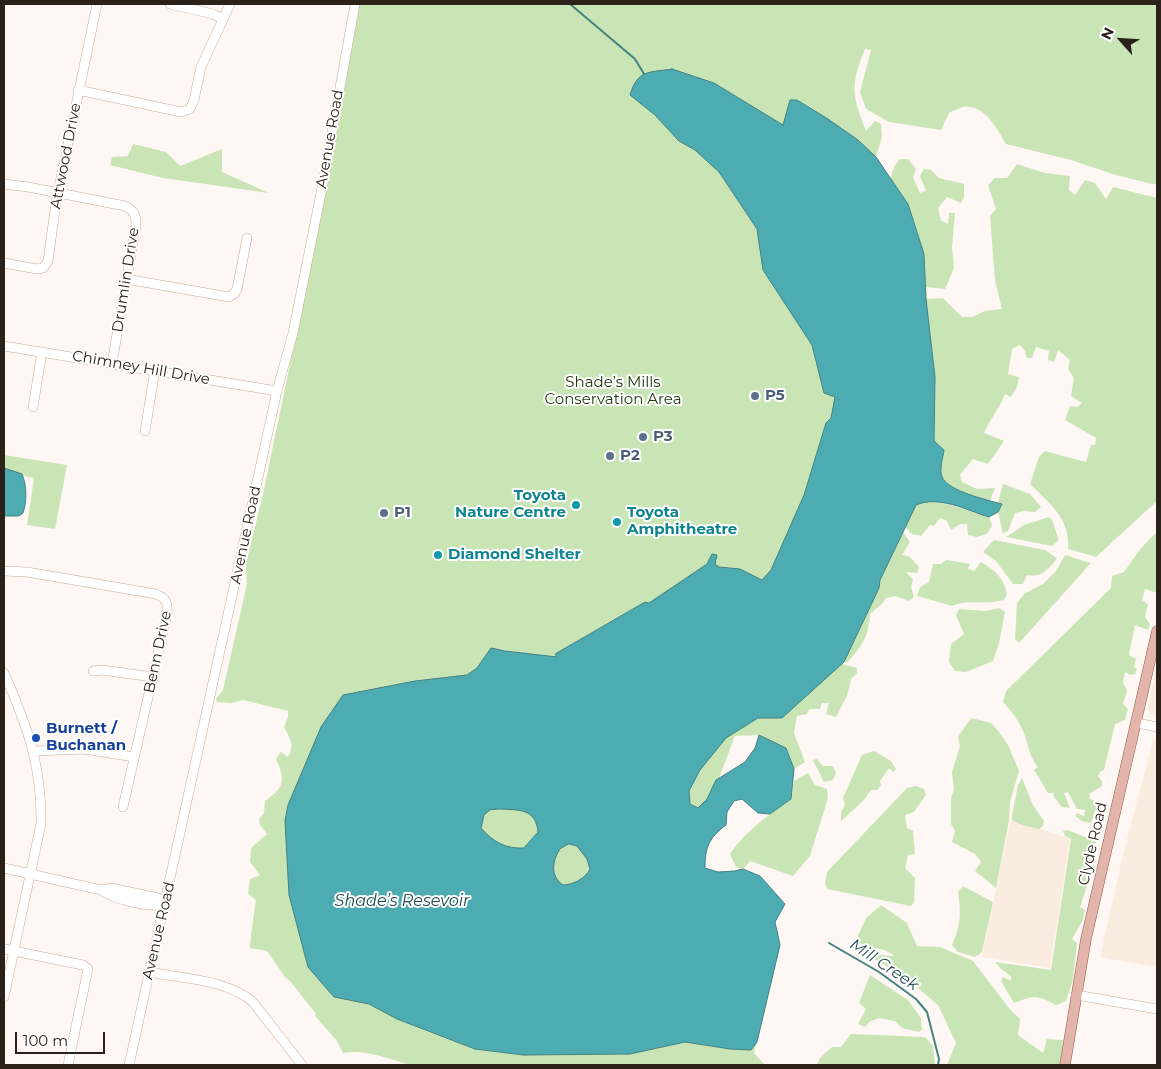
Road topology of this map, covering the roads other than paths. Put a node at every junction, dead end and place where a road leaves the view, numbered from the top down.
1 (97, 4) edge
2 (170, 4) edge
3 (230, 4) edge
4 (355, 4) edge
5 (223, 19) junction
6 (78, 90) junction
7 (4, 184) edge
8 (58, 193) junction
9 (247, 238) dead end
10 (4, 263) edge
11 (126, 280) junction
12 (4, 346) edge
13 (42, 352) junction
14 (112, 363) junction
15 (155, 370) junction
16 (277, 391) junction
17 (33, 407) dead end
18 (145, 431) dead end
19 (4, 571) edge
20 (1157, 631) edge
21 (93, 671) dead end
22 (4, 673) edge
23 (152, 677) junction
24 (1137, 723) junction
25 (1157, 726) edge
26 (34, 751) junction
27 (134, 757) junction
28 (123, 807) dead end
29 (4, 868) edge
30 (31, 874) junction
31 (165, 904) junction
32 (4, 949) edge
33 (14, 951) junction
34 (150, 972) junction
35 (1076, 995) junction
36 (4, 997) edge
37 (1157, 1009) edge
38 (68, 1065) edge
39 (130, 1065) edge
40 (302, 1065) edge
41 (1065, 1065) edge

1 - 6 street, Attwood Drive
2 - 5 street
3 - 5 street
4 - 16 street, Avenue Road
5 - 6 street
6 - 8 street, Attwood Drive
7 - 8 street, Drumlin Drive
8 - 10 street, Attwood Drive
8 - 11 street, Drumlin Drive
9 - 11 street
11 - 14 street, Drumlin Drive
12 - 13 street, Chimney Hill Drive
13 - 14 street, Chimney Hill Drive
13 - 17 street
14 - 15 street, Chimney Hill Drive
15 - 16 street, Chimney Hill Drive
15 - 18 street
16 - 31 street, Avenue Road
19 - 23 street, Benn Drive
20 - 24 main road, Clyde Road
21 - 23 street
22 - 26 street
23 - 27 street, Benn Drive
24 - 25 street
24 - 35 main road, Clyde Road
26 - 27 street
26 - 30 street
27 - 28 street, Benn Drive
29 - 30 street
30 - 31 street
30 - 33 street
31 - 34 street, Avenue Road
32 - 33 street
33 - 36 street
33 - 38 street
34 - 39 street, Avenue Road
34 - 40 street
35 - 37 street
35 - 41 main road, Clyde Road

